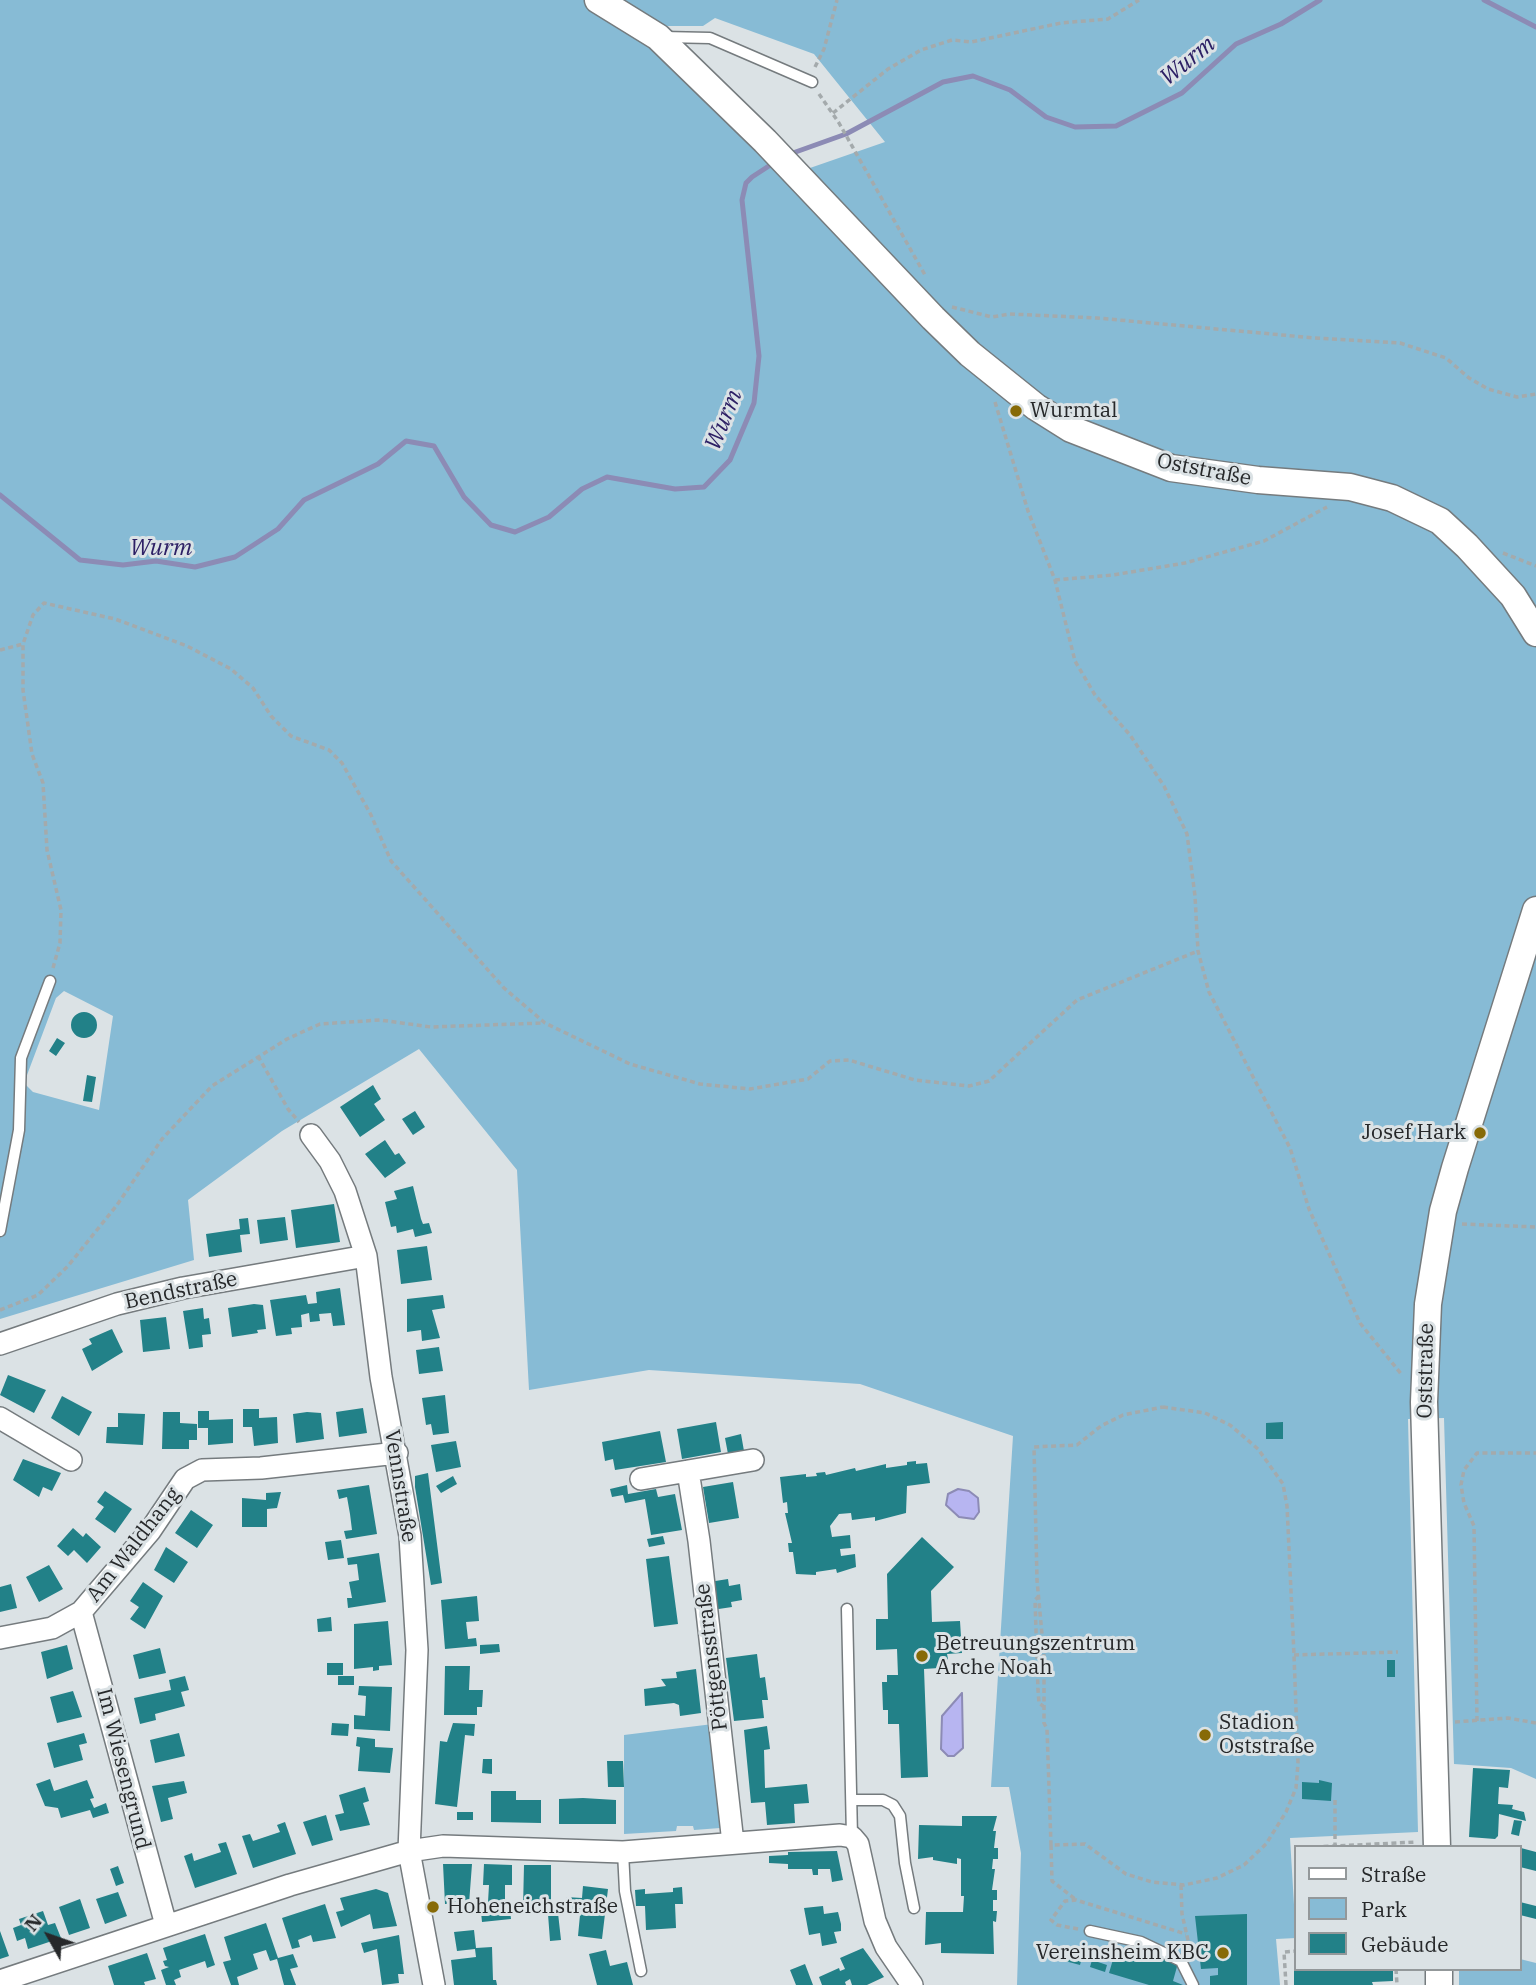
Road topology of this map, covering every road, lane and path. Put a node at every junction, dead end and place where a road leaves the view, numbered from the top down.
1 (598, 0) edge
2 (837, 0) edge
3 (1139, 0) edge
4 (658, 37) junction
5 (812, 82) junction
6 (833, 113) junction
7 (930, 283) dead end
8 (943, 307) dead end
9 (994, 394) dead end
10 (1536, 394) edge
11 (1350, 487) junction
12 (1491, 549) dead end
13 (1536, 566) edge
14 (1055, 580) junction
15 (1536, 634) edge
16 (23, 644) junction
17 (0, 650) edge
18 (1536, 909) edge
19 (1198, 951) junction
20 (50, 981) joint
21 (545, 1023) junction
22 (258, 1056) junction
23 (288, 1109) dead end
24 (311, 1135) dead end
25 (1471, 1225) dead end
26 (1536, 1227) edge
27 (0, 1231) edge
28 (366, 1256) junction
29 (0, 1310) edge
30 (0, 1344) edge
31 (1424, 1402) junction
32 (0, 1418) edge
33 (397, 1453) junction
34 (1536, 1453) edge
35 (71, 1460) dead end
36 (753, 1460) dead end
37 (688, 1471) junction
38 (641, 1479) dead end
39 (847, 1609) dead end
40 (81, 1612) junction
41 (0, 1637) edge
42 (1398, 1652) dead end
43 (1294, 1656) junction
44 (1477, 1721) junction
45 (1446, 1722) dead end
46 (1536, 1723) edge
47 (852, 1800) junction
48 (1335, 1800) dead end
49 (852, 1837) junction
50 (733, 1843) junction
51 (1429, 1844) edge
52 (1335, 1845) edge
53 (1051, 1846) junction
54 (409, 1851) junction
55 (623, 1852) junction
56 (1181, 1885) junction
57 (1076, 1900) junction
58 (914, 1908) dead end
59 (1182, 1914) dead end
60 (166, 1925) junction
61 (1090, 1931) joint
62 (1186, 1934) dead end
63 (1294, 1951) edge
64 (641, 1971) dead end
65 (0, 1981) edge
66 (434, 1985) edge
67 (912, 1985) edge
68 (1193, 1985) edge
69 (1286, 1985) edge

1 - 4 street, Oststraße
2 - 5 path
3 - 6 path
4 - 5 lane
4 - 11 street, Oststraße
5 - 6 path
6 - 7 path
8 - 10 path
9 - 14 path
11 - 14 path
11 - 15 street, Oststraße
12 - 13 path
14 - 19 path
16 - 17 path
16 - 20 path
16 - 21 path
18 - 31 street, Oststraße
19 - 21 path
19 - 31 path
20 - 27 lane
21 - 22 path
22 - 23 path
22 - 29 path
24 - 28 street, Vennstraße
25 - 26 path
28 - 30 street, Bendstraße
28 - 33 street, Vennstraße
31 - 51 street, Oststraße
32 - 35 street
33 - 40 street, Am Waldhang
33 - 54 street, Vennstraße
34 - 44 path
36 - 37 street
37 - 38 street
37 - 50 street, Pöttgensstraße
39 - 47 lane
40 - 41 street, Am Waldhang
40 - 60 street, Im Wiesengrund
42 - 43 path
43 - 53 path
43 - 56 path
44 - 45 path
44 - 46 path
47 - 49 lane
47 - 58 lane
48 - 52 path
49 - 50 street
49 - 67 street
50 - 55 street
51 - 52 path
53 - 56 path
53 - 57 path
54 - 55 street
54 - 60 street
54 - 66 street, Vennstraße
55 - 64 lane
56 - 59 path
57 - 61 path
57 - 62 path
60 - 65 street
61 - 68 lane
63 - 69 path

